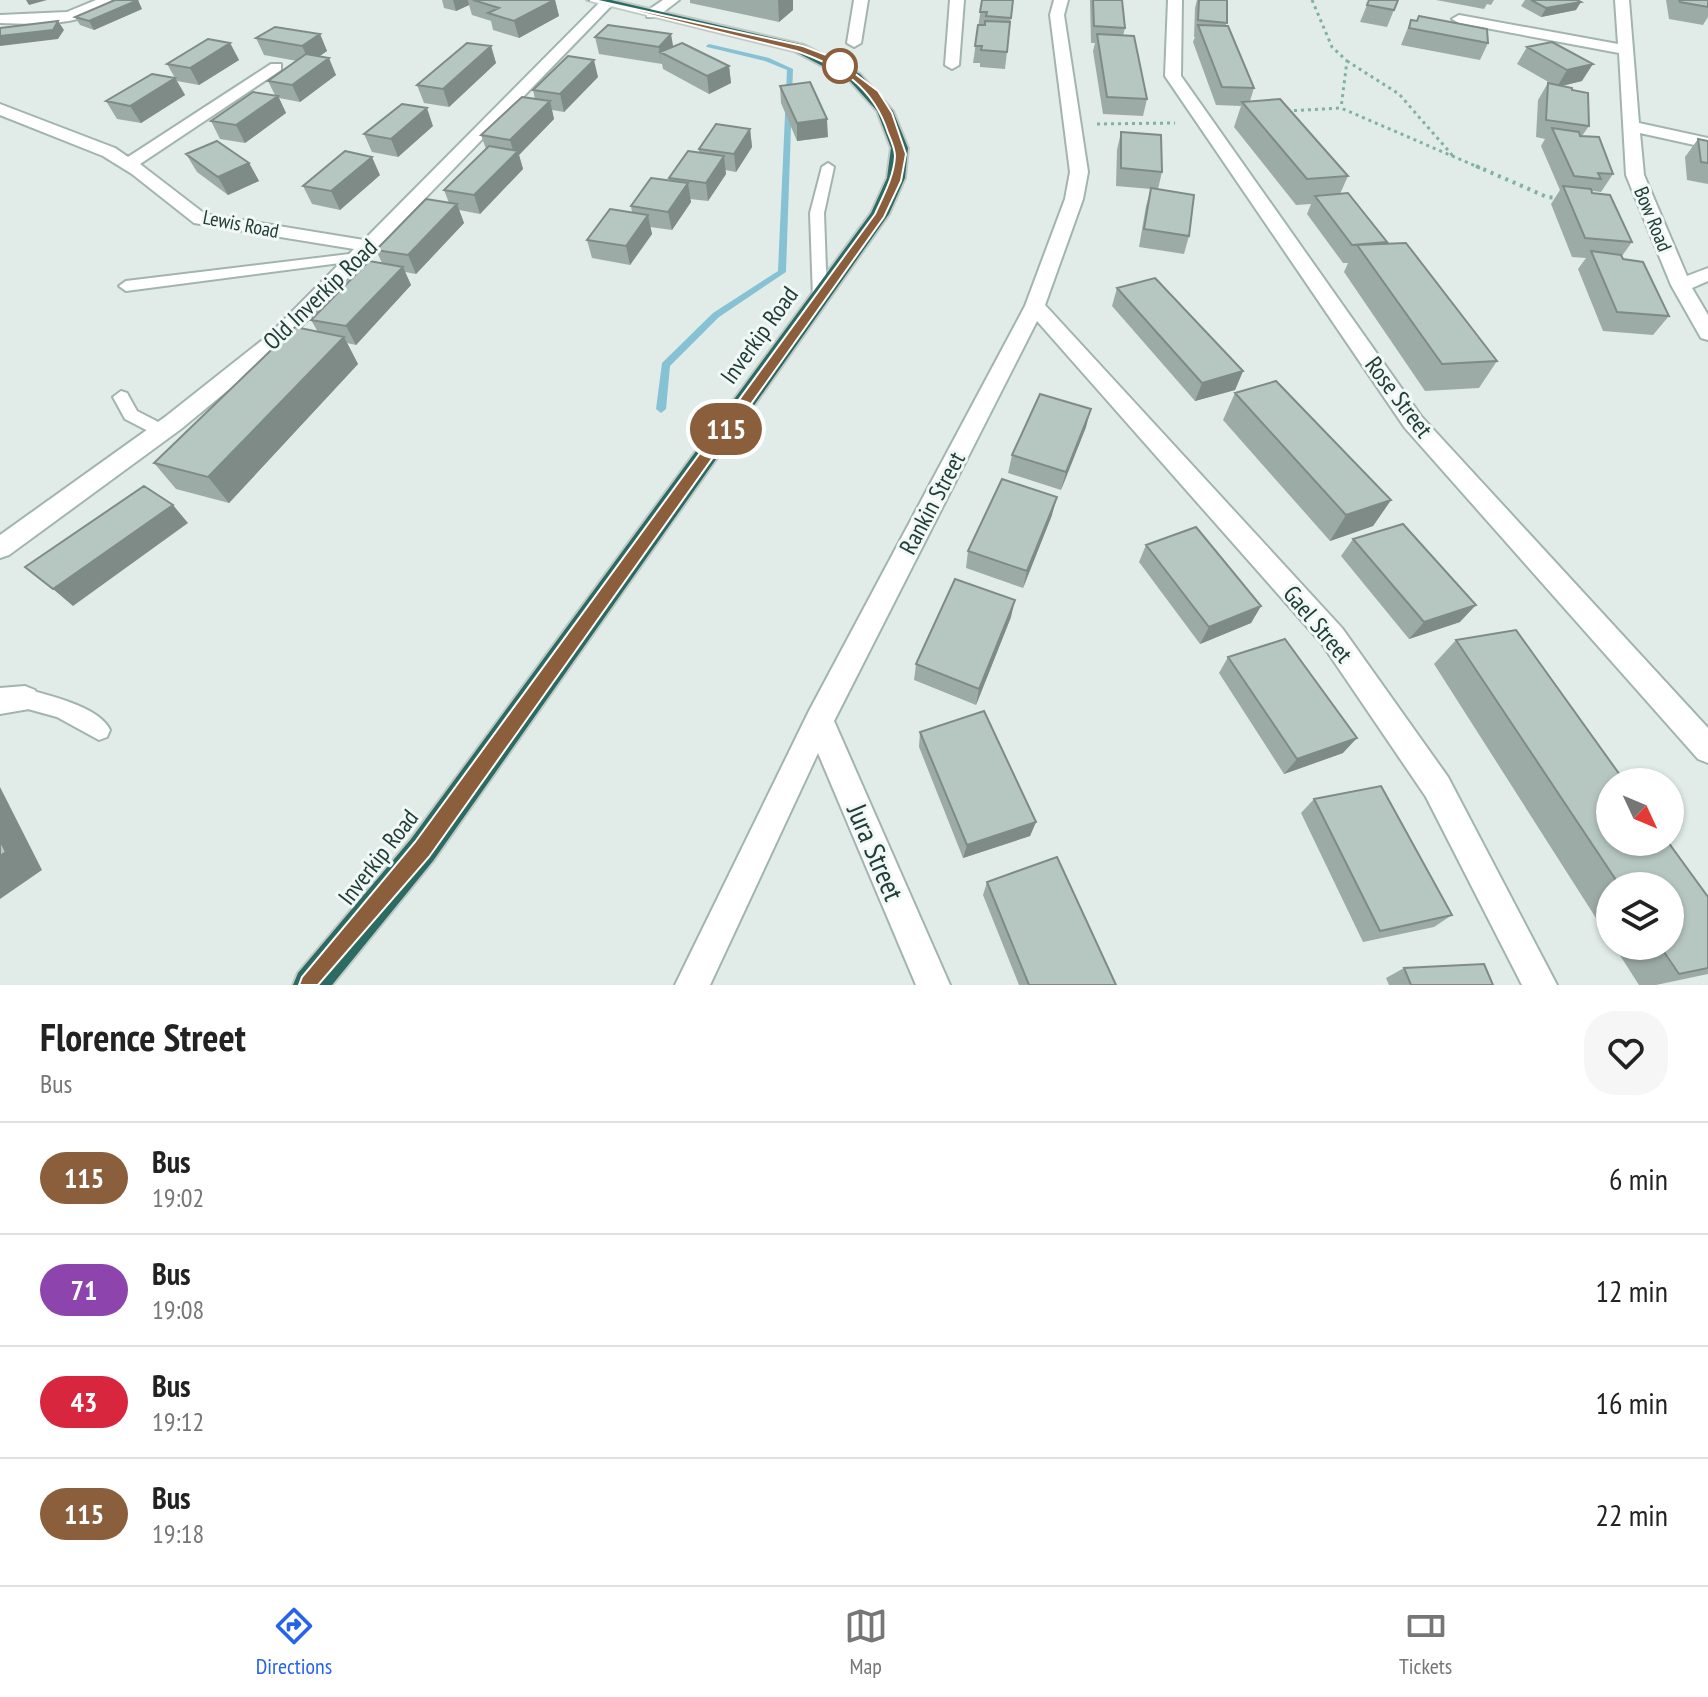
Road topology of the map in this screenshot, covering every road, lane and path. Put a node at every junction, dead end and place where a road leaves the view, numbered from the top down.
1 (105, 0) edge
2 (672, 0) edge
3 (861, 0) edge
4 (957, 0) edge
5 (1061, 0) edge
6 (1175, 0) edge
7 (1312, 0) edge
8 (1622, 0) edge
9 (601, 2) edge
10 (652, 14) junction
11 (0, 19) edge
12 (1459, 19) dead end
13 (854, 43) dead end
14 (1625, 50) junction
15 (1347, 61) junction
16 (952, 65) dead end
17 (276, 67) dead end
18 (1341, 108) junction
19 (0, 109) edge
20 (1284, 111) edge
21 (1205, 122) junction
22 (1072, 123) junction
23 (1632, 126) junction
24 (1708, 143) edge
25 (1453, 156) junction
26 (129, 164) junction
27 (828, 167) dead end
28 (1571, 200) edge
29 (364, 252) junction
30 (1708, 274) edge
31 (1681, 285) junction
32 (126, 286) dead end
33 (820, 298) junction
34 (1035, 306) junction
35 (1708, 333) edge
36 (121, 397) dead end
37 (162, 431) junction
38 (0, 548) edge
39 (13, 700) edge
40 (819, 720) junction
41 (99, 730) dead end
42 (1708, 749) edge
43 (310, 985) edge
44 (692, 985) edge
45 (933, 985) edge
46 (1540, 985) edge

1 - 11 street
2 - 10 street
3 - 13 street
4 - 16 street
5 - 22 street, Rankin Street
6 - 21 street, Rose Street
7 - 15 path
8 - 14 street, Bow Road
9 - 10 highway, Inverkip Road
9 - 29 street, Old Inverkip Road
10 - 33 highway, Inverkip Road
12 - 14 street
14 - 23 street, Bow Road
15 - 18 path
15 - 25 path
17 - 26 street
18 - 20 path
18 - 25 path
19 - 26 street, Lewis Road
21 - 22 path
21 - 42 street, Rose Street
22 - 34 street, Rankin Street
23 - 24 street
23 - 31 street, Bow Road
25 - 28 path
26 - 29 street, Lewis Road
27 - 33 lane
29 - 32 lane
29 - 37 street, Old Inverkip Road
30 - 31 street
31 - 35 street, Bow Road
33 - 43 highway, Inverkip Road
34 - 40 street, Rankin Street
34 - 46 street, Gael Street
36 - 37 lane
37 - 38 street, Old Inverkip Road
39 - 41 lane
40 - 44 street, Rankin Street
40 - 45 street, Jura Street

